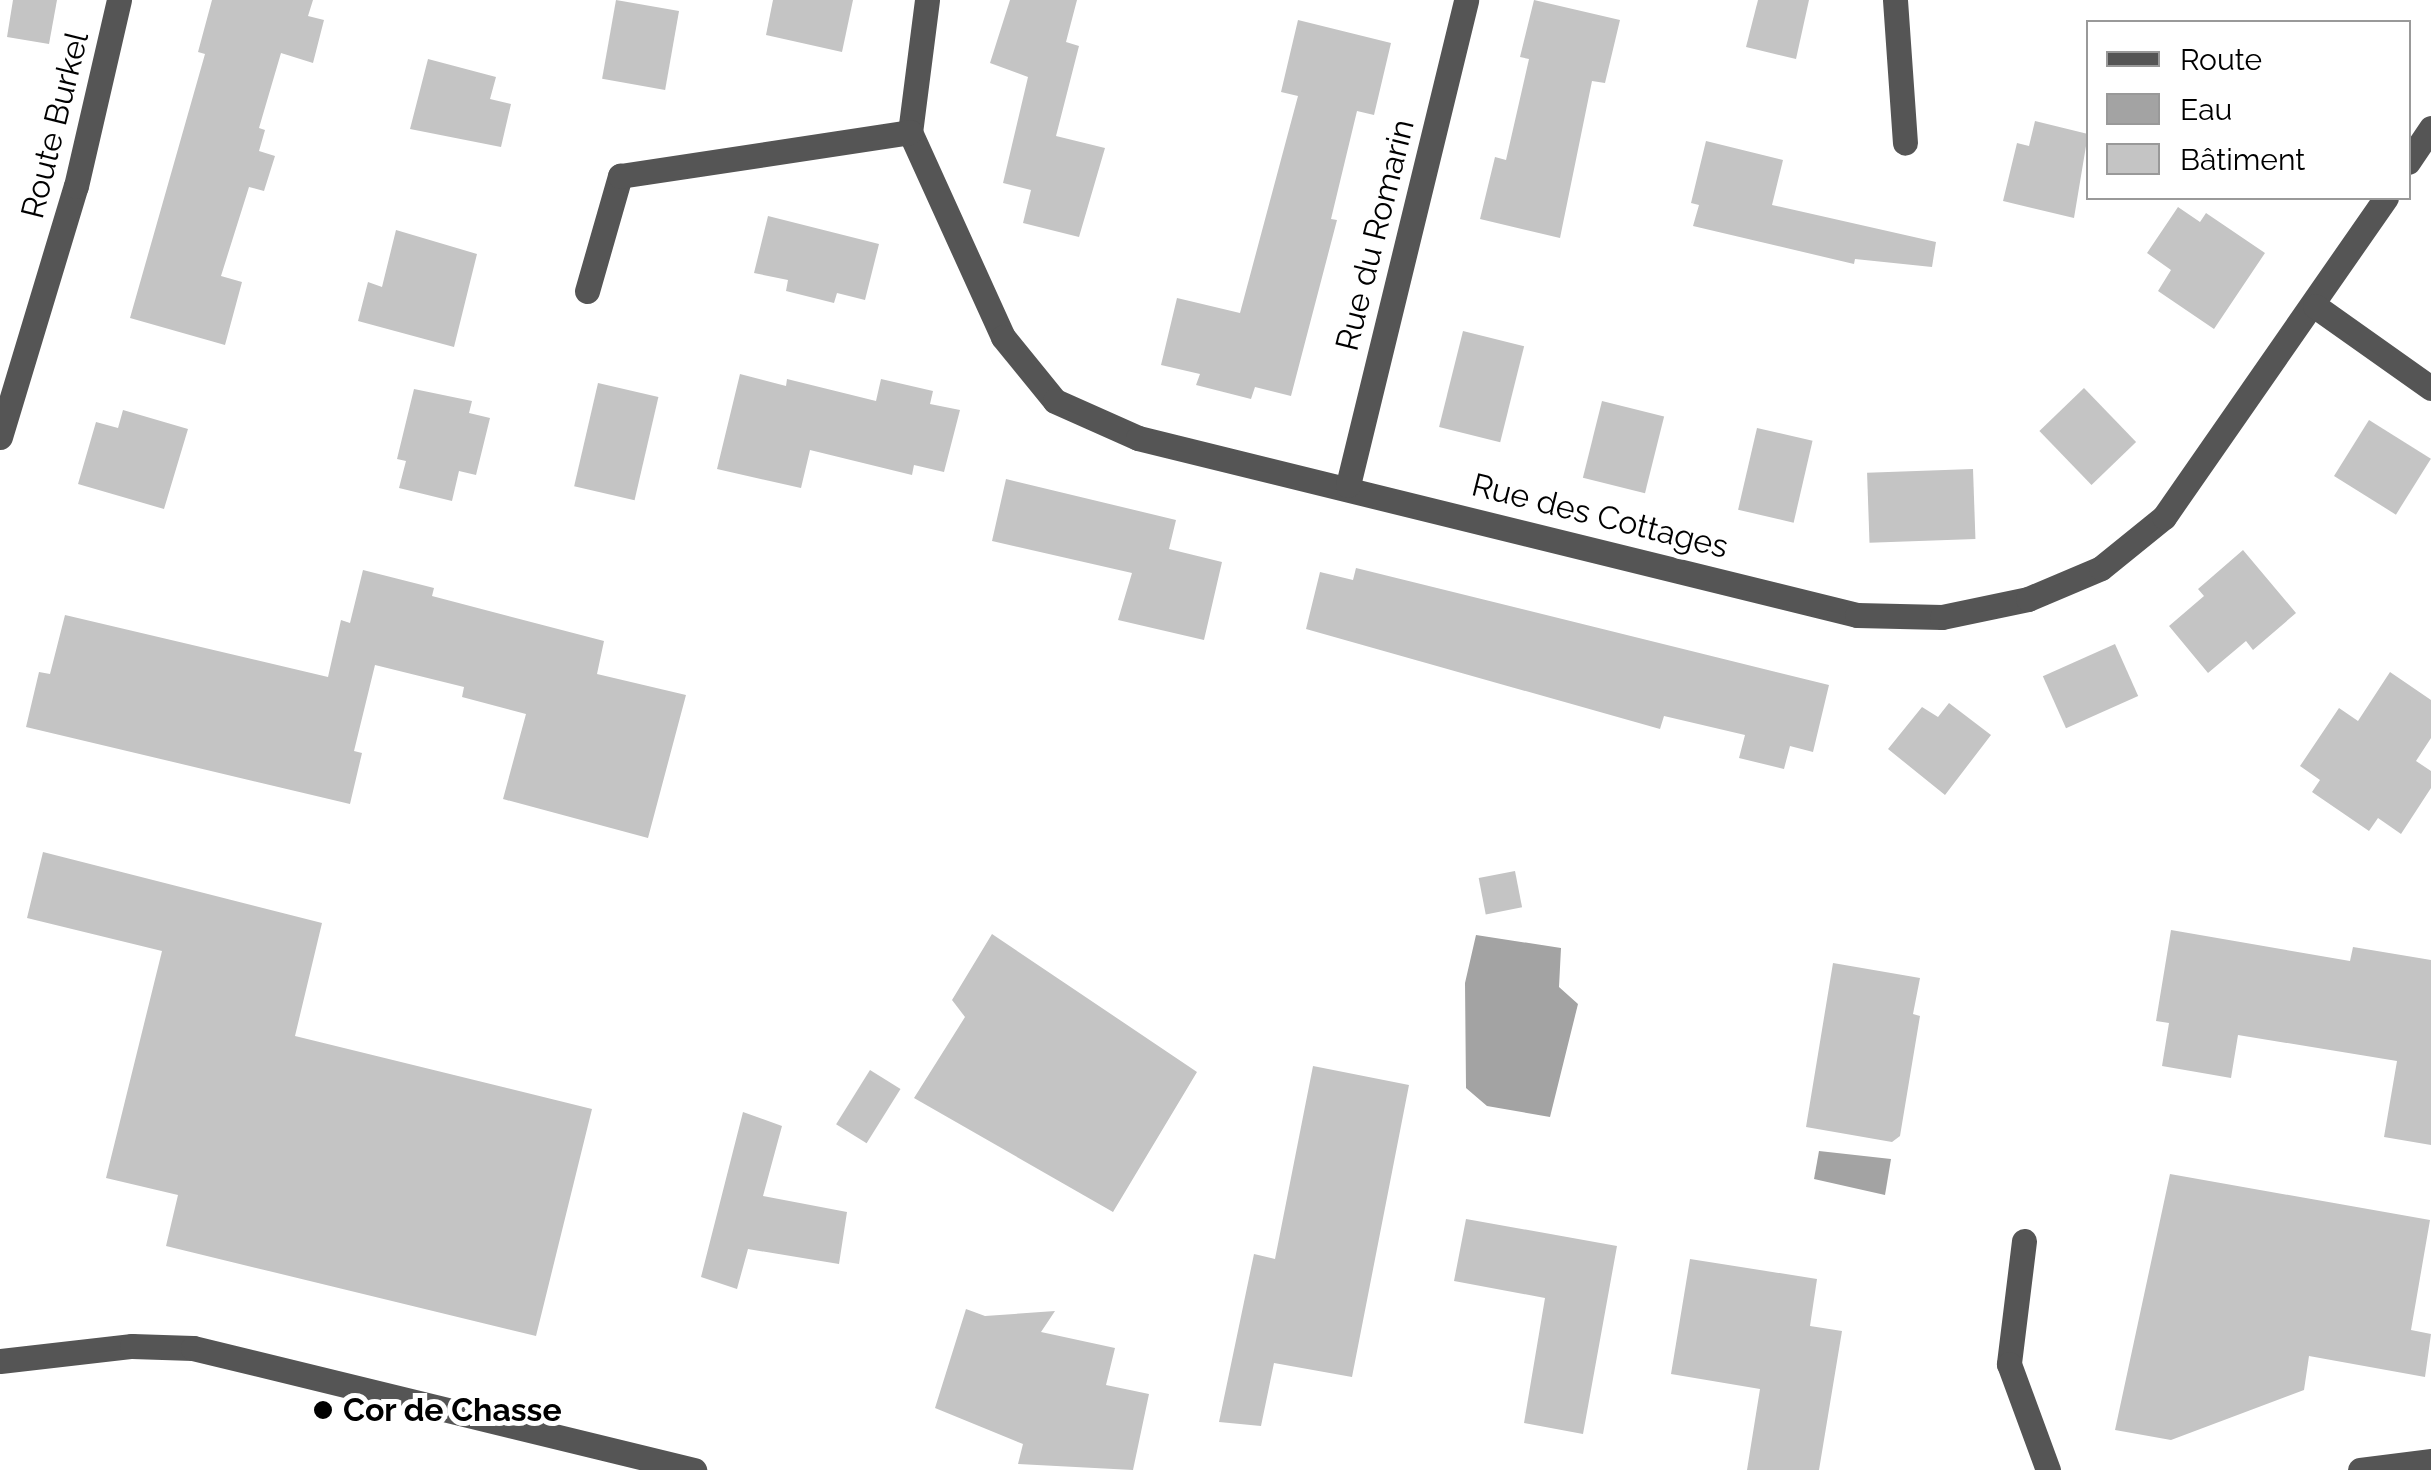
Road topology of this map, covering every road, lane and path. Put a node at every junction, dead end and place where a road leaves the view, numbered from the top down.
1 (119, 0) edge
2 (927, 0) edge
3 (1466, 0) edge
4 (1895, 0) edge
5 (2431, 128) edge
6 (910, 132) junction
7 (1905, 143) dead end
8 (2411, 158) edge
9 (2385, 200) edge
10 (587, 291) dead end
11 (2315, 306) junction
12 (2431, 388) edge
13 (0, 438) edge
14 (1348, 485) junction
15 (2024, 1240) dead end
16 (0, 1361) edge
17 (2431, 1461) edge
18 (694, 1470) edge
19 (2048, 1470) edge
20 (2360, 1470) edge

1 - 13 street, Route Burkel
2 - 6 street
3 - 14 street, Rue du Romarin
4 - 7 street
5 - 8 street
6 - 10 street
6 - 14 street, Rue des Cottages
9 - 11 street, Rue des Cottages
11 - 12 street
11 - 14 street, Rue des Cottages
15 - 19 street
16 - 18 street
17 - 20 street

